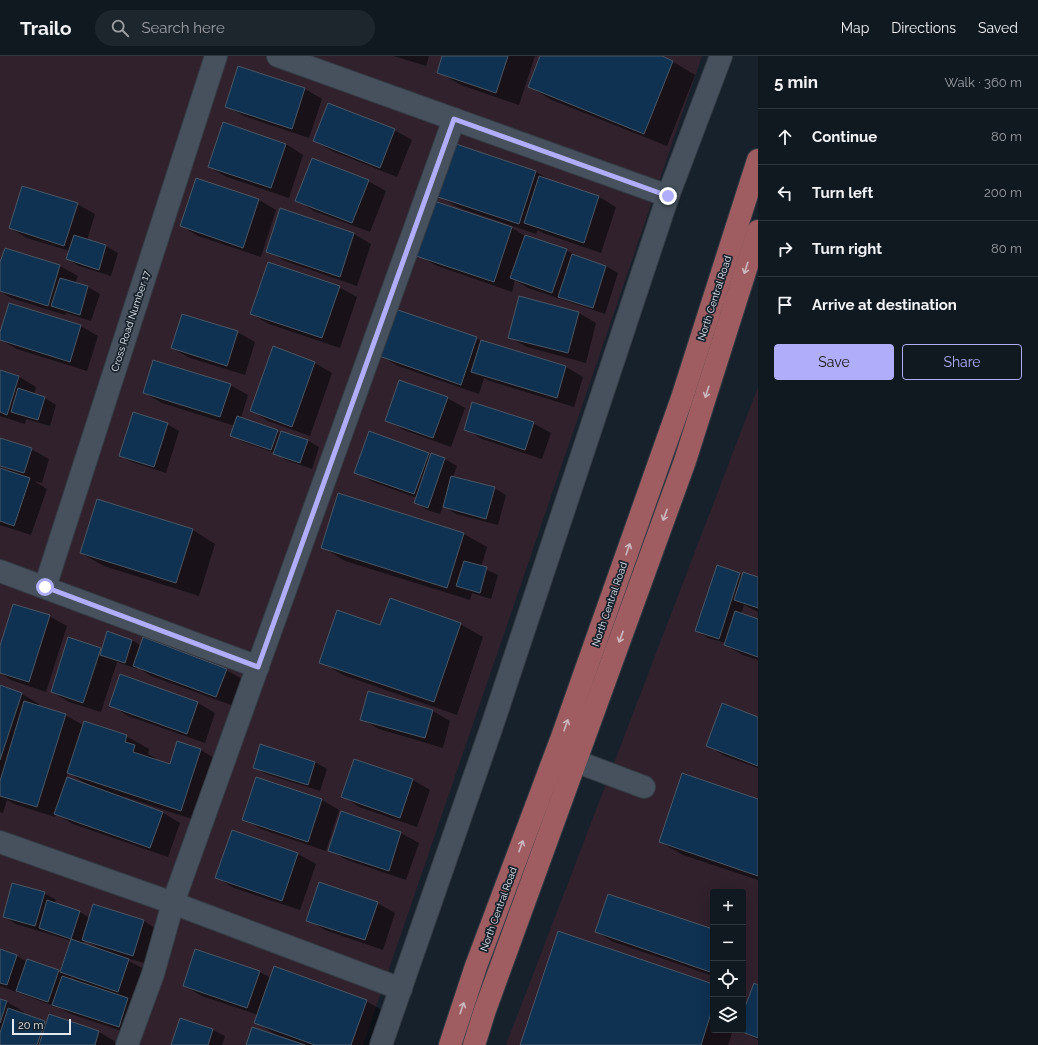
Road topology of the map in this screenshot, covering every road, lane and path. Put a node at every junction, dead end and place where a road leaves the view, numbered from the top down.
1 (216, 56) edge
2 (278, 56) edge
3 (721, 56) edge
4 (331, 65) edge
5 (454, 119) junction
6 (758, 160) edge
7 (668, 196) junction
8 (749, 220) edge
9 (758, 231) edge
10 (0, 571) edge
11 (45, 587) junction
12 (258, 667) junction
13 (575, 762) junction
14 (644, 787) dead end
15 (0, 842) edge
16 (173, 904) junction
17 (401, 989) junction
18 (126, 1045) edge
19 (381, 1045) edge
20 (450, 1045) edge
21 (474, 1045) edge

1 - 11 street, Cross Road Number 17
2 - 4 street
3 - 7 street
4 - 5 street
5 - 7 street
5 - 12 street
6 - 8 main road, North Central Road
7 - 17 street
20 -> 8 main road, North Central Road
9 -> 13 main road
10 - 11 street
11 - 12 street
12 - 16 street
13 - 14 street
13 - 21 main road
15 - 16 street
16 - 17 street
16 - 18 street
17 - 19 street

